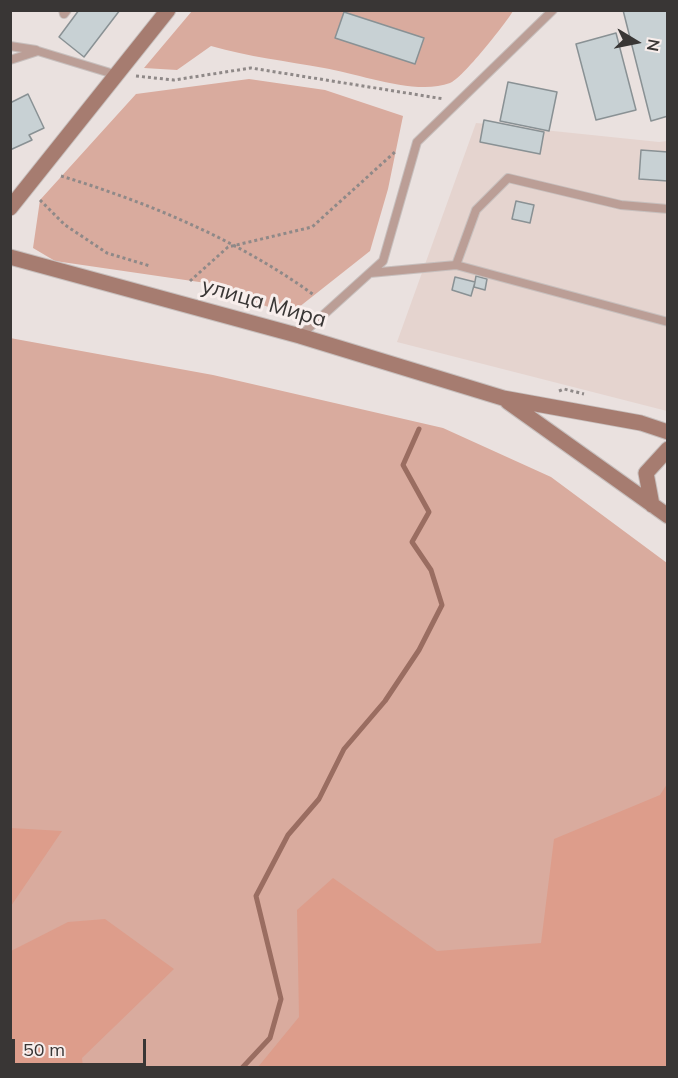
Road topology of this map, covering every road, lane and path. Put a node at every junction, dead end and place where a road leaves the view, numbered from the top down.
1 (168, 10) edge
2 (553, 10) edge
3 (10, 46) edge
4 (38, 51) junction
5 (10, 60) edge
6 (117, 75) junction
7 (457, 102) junction
8 (396, 151) dead end
9 (61, 176) dead end
10 (40, 200) dead end
11 (10, 208) edge
12 (668, 209) edge
13 (234, 245) junction
14 (10, 256) edge
15 (456, 265) junction
16 (150, 266) dead end
17 (370, 273) junction
18 (190, 281) dead end
19 (314, 295) dead end
20 (668, 322) edge
21 (300, 336) junction
22 (503, 398) junction
23 (668, 432) edge
24 (668, 449) edge
25 (652, 505) junction
26 (668, 516) edge

1 - 6 main road
2 - 7 lane
3 - 4 lane
4 - 5 lane
4 - 6 lane
6 - 7 path
6 - 11 main road
7 - 17 lane
8 - 13 path
9 - 13 path
10 - 16 path
12 - 15 lane
13 - 18 path
13 - 19 path
14 - 21 main road, улица Мира
15 - 17 lane
15 - 20 lane
17 - 21 lane
21 - 22 main road, улица Мира
22 - 23 main road
22 - 25 main road
24 - 25 main road
25 - 26 main road

